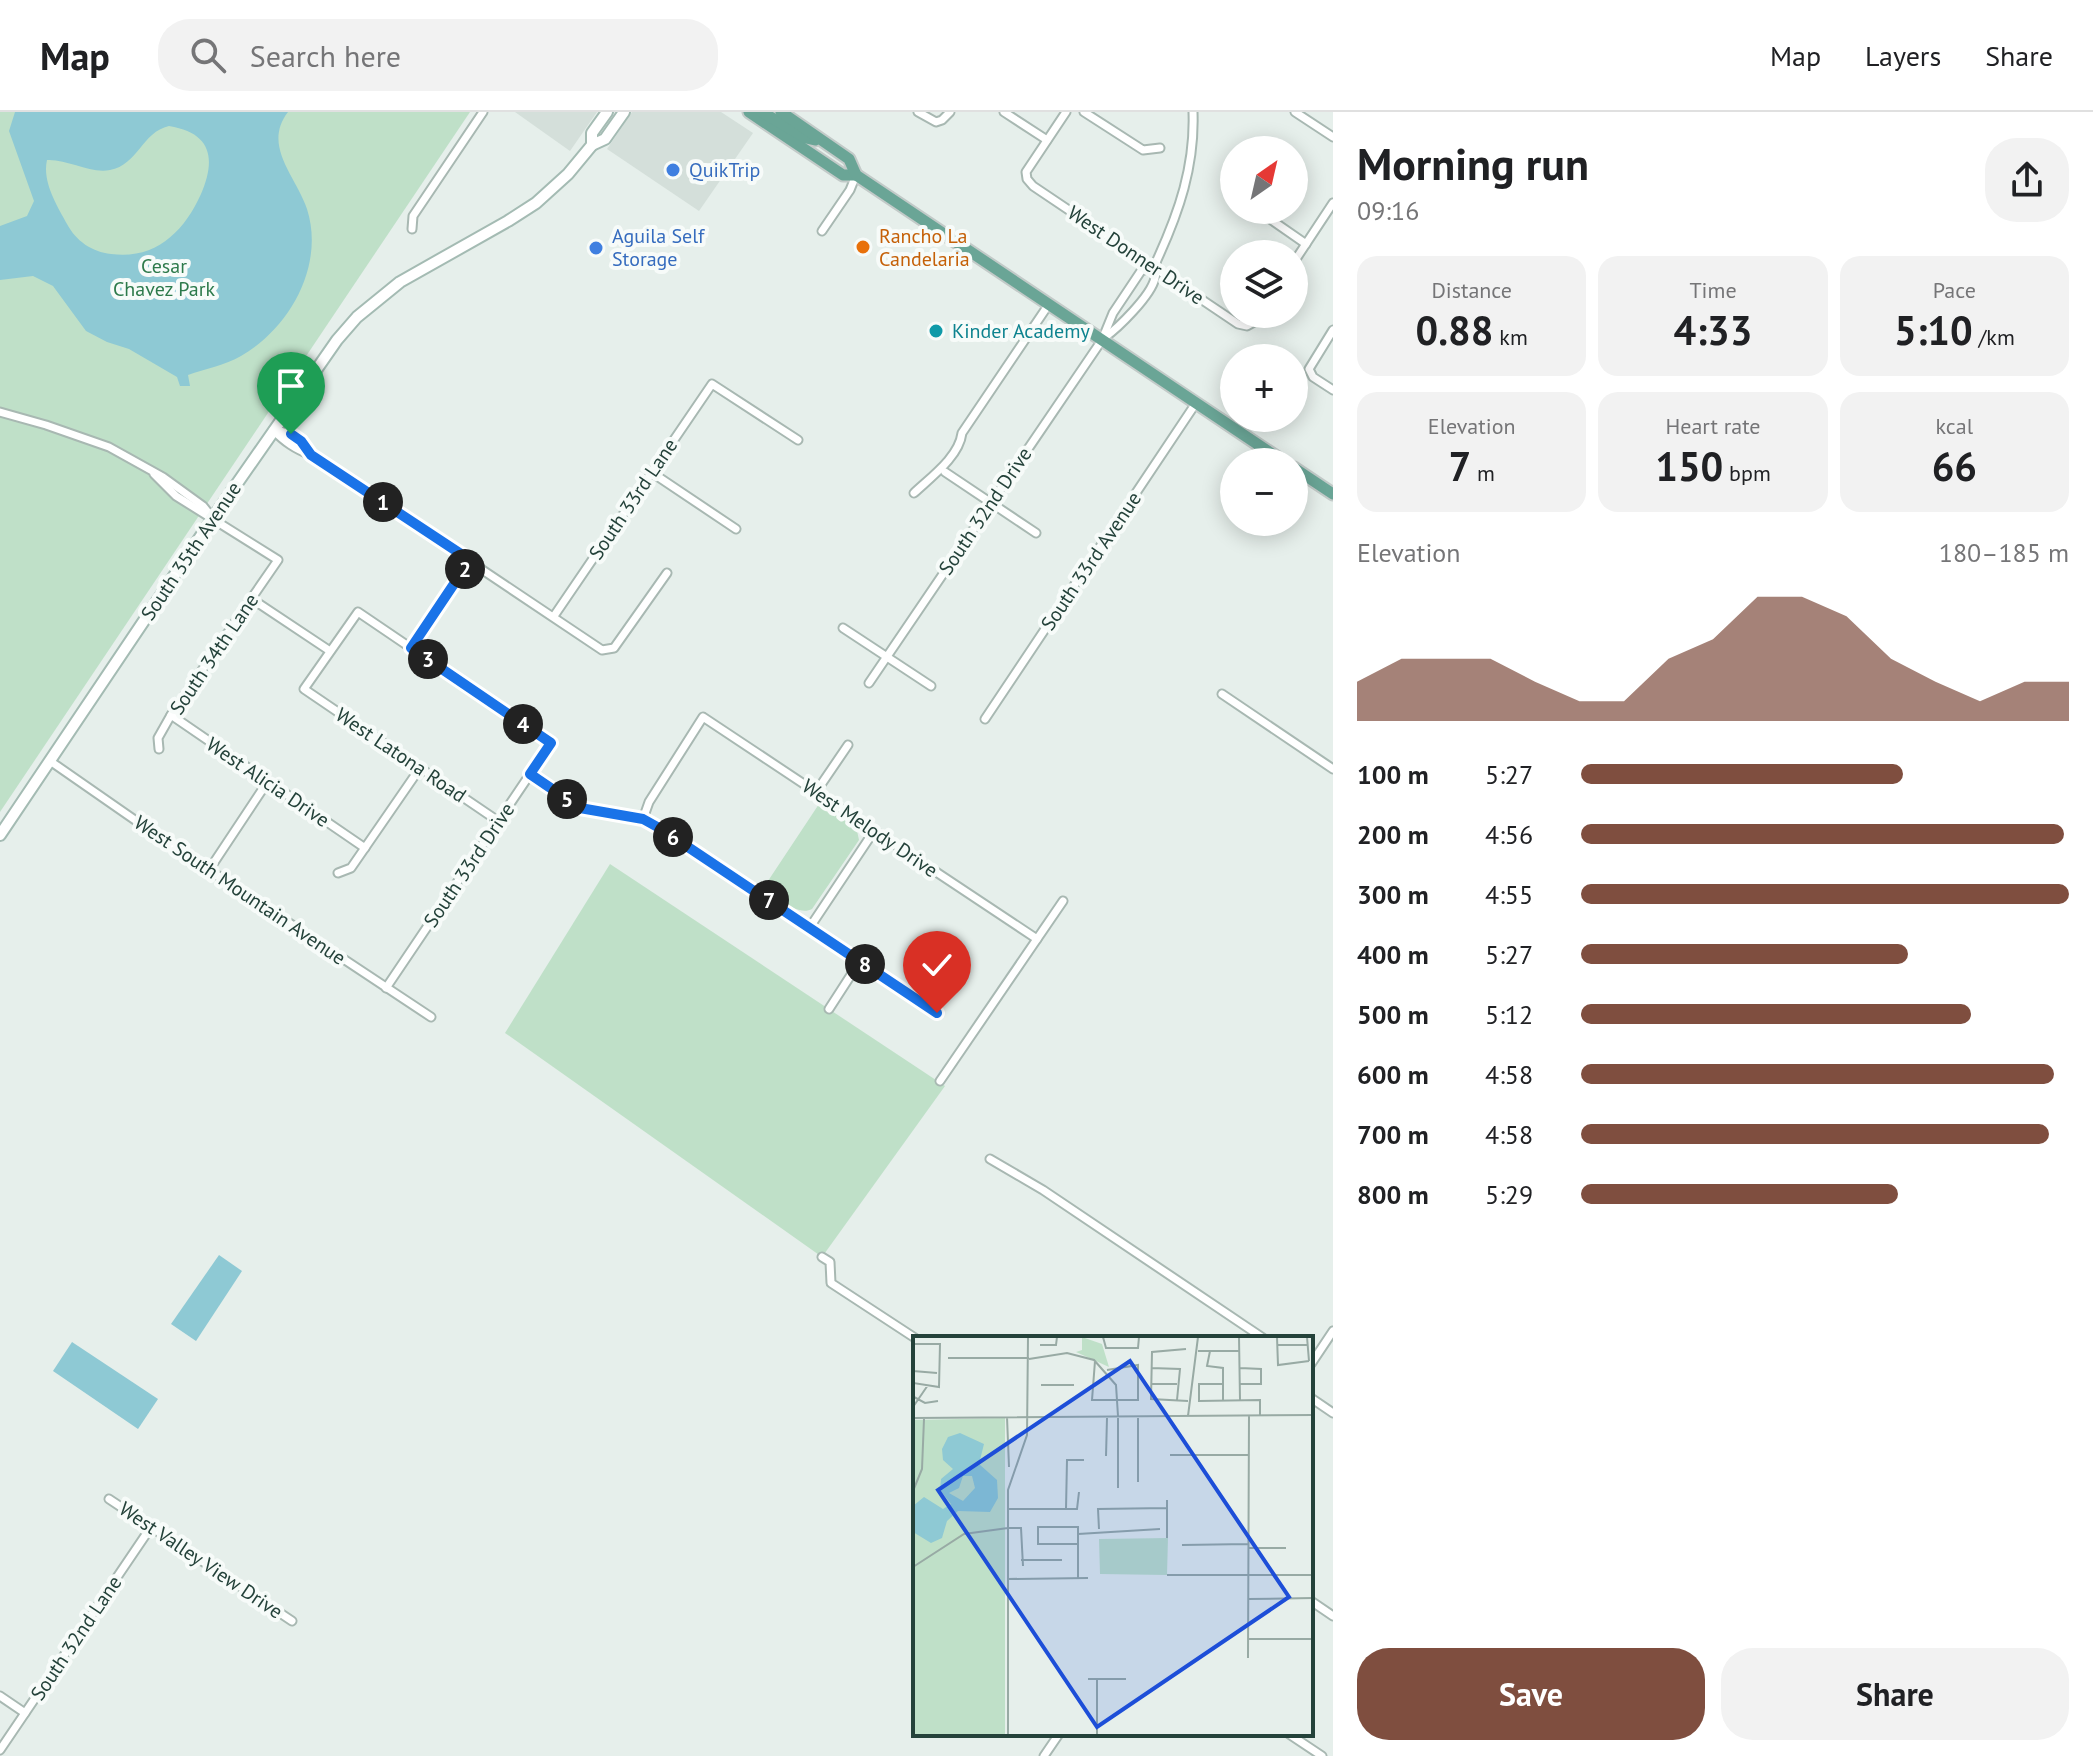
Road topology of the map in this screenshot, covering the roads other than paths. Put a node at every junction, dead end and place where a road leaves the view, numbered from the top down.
1 (483, 112) edge
2 (607, 112) edge
3 (624, 112) edge
4 (754, 112) edge
5 (781, 112) edge
6 (918, 112) edge
7 (950, 112) edge
8 (1004, 112) edge
9 (1066, 112) edge
10 (1084, 112) edge
11 (1193, 112) edge
12 (1295, 112) edge
13 (1333, 137) edge
14 (1047, 140) junction
15 (827, 143) junction
16 (592, 145) junction
17 (1160, 148) dead end
18 (856, 175) junction
19 (1333, 203) edge
20 (1277, 224) edge
21 (412, 229) dead end
22 (822, 231) dead end
23 (1300, 240) edge
24 (1308, 241) edge
25 (1154, 267) junction
26 (1129, 290) junction
27 (1142, 298) junction
28 (1049, 304) junction
29 (1220, 312) edge
30 (1333, 330) edge
31 (1102, 340) junction
32 (1333, 390) edge
33 (1196, 403) junction
34 (0, 412) edge
35 (273, 430) junction
36 (798, 440) dead end
37 (1263, 448) edge
38 (651, 472) junction
39 (945, 472) dead end
40 (1308, 477) edge
41 (914, 493) dead end
42 (1333, 494) edge
43 (991, 503) junction
44 (213, 518) junction
45 (736, 529) dead end
46 (1036, 533) dead end
47 (470, 560) junction
48 (667, 573) dead end
49 (252, 599) junction
50 (554, 616) junction
51 (843, 628) dead end
52 (411, 648) junction
53 (330, 651) junction
54 (887, 657) junction
55 (869, 683) dead end
56 (931, 686) dead end
57 (1222, 694) dead end
58 (171, 715) junction
59 (985, 719) dead end
60 (848, 745) dead end
61 (159, 749) dead end
62 (50, 761) junction
63 (420, 768) junction
64 (1333, 769) edge
65 (530, 774) junction
66 (268, 781) junction
67 (816, 792) junction
68 (643, 819) junction
69 (498, 821) junction
70 (874, 831) junction
71 (0, 835) edge
72 (365, 848) junction
73 (209, 870) junction
74 (338, 873) dead end
75 (1063, 901) dead end
76 (810, 927) junction
77 (1037, 939) junction
78 (860, 961) junction
79 (386, 988) junction
80 (829, 1009) dead end
81 (937, 1013) dead end
82 (431, 1017) dead end
83 (940, 1081) dead end
84 (990, 1159) dead end
85 (822, 1257) dead end
86 (1333, 1331) edge
87 (1260, 1336) edge
88 (913, 1337) edge
89 (1313, 1361) edge
90 (1313, 1399) edge
91 (1333, 1413) edge
92 (109, 1499) dead end
93 (151, 1527) junction
94 (1313, 1602) edge
95 (1333, 1616) edge
96 (292, 1621) dead end
97 (0, 1696) edge
98 (25, 1713) junction
99 (1058, 1736) edge
100 (1292, 1736) edge
101 (0, 1750) edge
102 (1044, 1756) edge
103 (1322, 1756) edge

1 - 21 street
2 - 16 main road, South 35th Avenue
3 - 16 main road, South 35th Avenue
4 - 15 main road
4 - 18 main road
5 - 15 main road
6 - 7 street
8 - 14 street
9 - 14 street
10 - 17 street
11 - 25 street
12 - 13 street
14 - 25 street, West Donner Drive
15 - 18 main road
16 - 35 main road, South 35th Avenue
18 - 22 street
18 - 28 main road
19 - 24 street
20 - 23 street
25 - 26 street
25 - 27 street
25 - 29 street, West Donner Drive
26 - 27 street
26 - 31 street
27 - 31 street
28 - 31 main road
28 - 41 street
30 - 32 street
31 - 33 main road
31 - 43 street, South 32nd Drive
33 - 37 main road
33 - 59 street, South 33rd Avenue
34 - 44 street
35 - 44 main road, South 35th Avenue
35 - 47 street
36 - 38 street, South 33rd Lane
38 - 45 street
38 - 50 street, South 33rd Lane
39 - 43 street
40 - 42 main road
43 - 46 street
43 - 54 street, South 32nd Drive
44 - 49 street, South 34th Lane
44 - 62 main road, South 35th Avenue
47 - 50 street
47 - 52 street
48 - 50 street
49 - 53 street
49 - 58 street, South 34th Lane
51 - 54 street
52 - 53 street
52 - 65 street, South 33rd Drive
53 - 63 street, West Latona Road
54 - 55 street, South 32nd Drive
54 - 56 street
57 - 64 street
58 - 61 street, South 34th Lane
58 - 66 street, West Alicia Drive
60 - 67 street
62 - 71 main road, South 35th Avenue
62 - 73 street, West South Mountain Avenue
63 - 69 street, West Latona Road
63 - 72 street
65 - 68 street
65 - 69 street, South 33rd Drive
66 - 72 street, West Alicia Drive
66 - 73 street
67 - 68 street, West Melody Drive
67 - 70 street, West Melody Drive
68 - 76 street
69 - 79 street, South 33rd Drive
70 - 76 street
70 - 77 street, West Melody Drive
72 - 74 street
73 - 79 street, West South Mountain Avenue
75 - 77 street
76 - 78 street
77 - 83 street
78 - 80 street
78 - 81 street
79 - 82 street, West South Mountain Avenue
84 - 87 street
85 - 88 street
86 - 89 street
90 - 91 street
92 - 93 street, West Valley View Drive
93 - 96 street, West Valley View Drive
93 - 98 street, South 32nd Lane
94 - 95 street
97 - 98 street
98 - 101 street, South 32nd Lane
99 - 102 street
100 - 103 street

